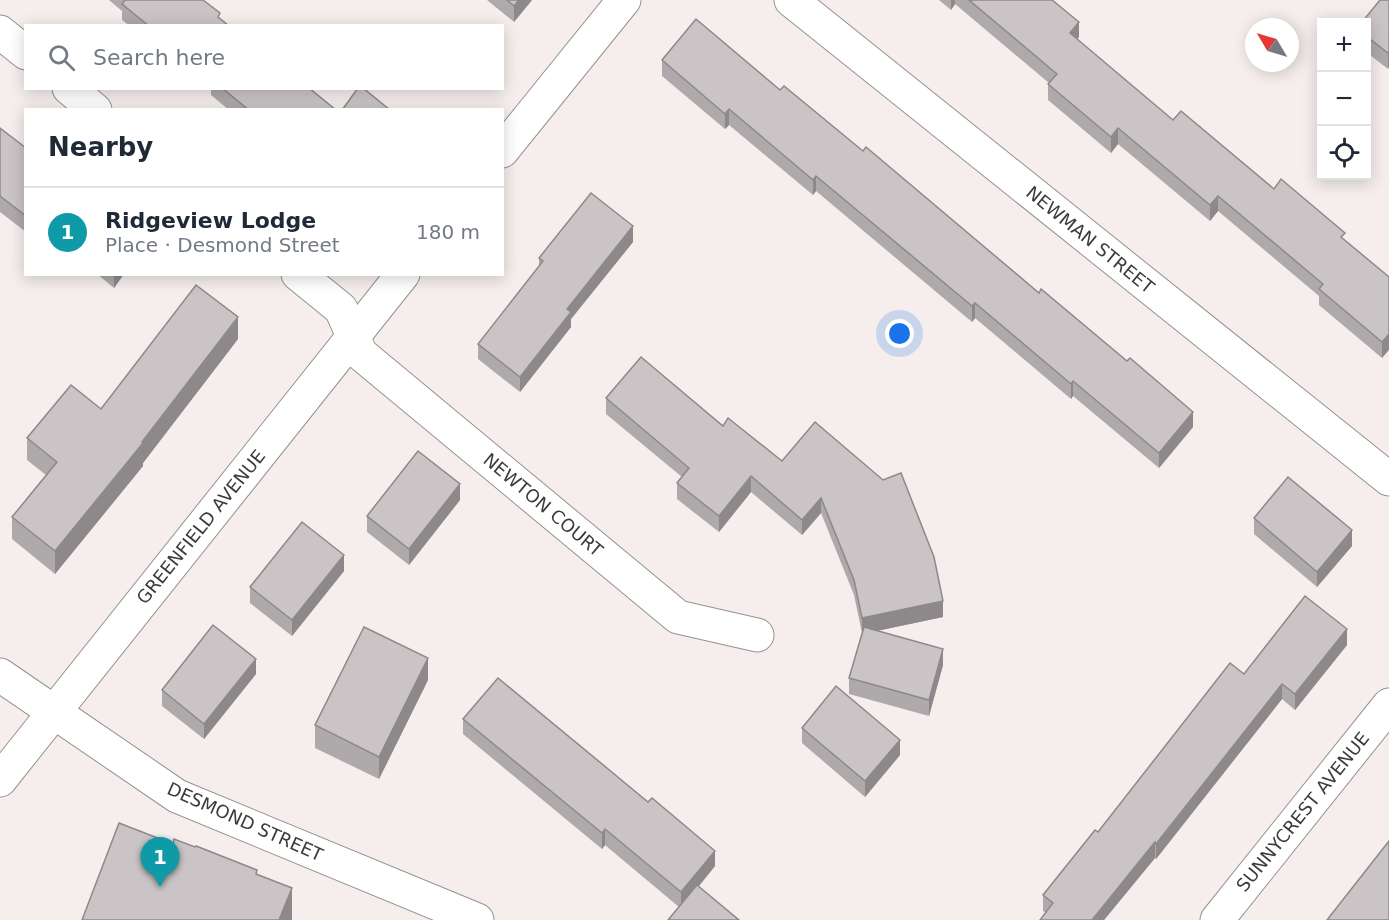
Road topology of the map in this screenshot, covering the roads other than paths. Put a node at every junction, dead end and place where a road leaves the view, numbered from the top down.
1 (624, 0) edge
2 (791, 0) edge
3 (0, 32) edge
4 (24, 51) edge
5 (71, 90) edge
6 (93, 108) edge
7 (504, 148) edge
8 (300, 276) edge
9 (401, 276) edge
10 (353, 336) junction
11 (1389, 479) edge
12 (758, 635) dead end
13 (0, 675) edge
14 (1389, 705) edge
15 (54, 711) junction
16 (0, 780) edge
17 (477, 920) edge
18 (1218, 920) edge

1 - 7 street
2 - 11 street, NEWMAN STREET
3 - 4 street
5 - 6 street
8 - 10 street, NEWTON COURT
9 - 10 street, GREENFIELD AVENUE
10 - 12 street, NEWTON COURT
10 - 15 street, GREENFIELD AVENUE
13 - 15 street, DESMOND STREET
14 - 18 street, SUNNYCREST AVENUE
15 - 16 street, GREENFIELD AVENUE
15 - 17 street, DESMOND STREET

